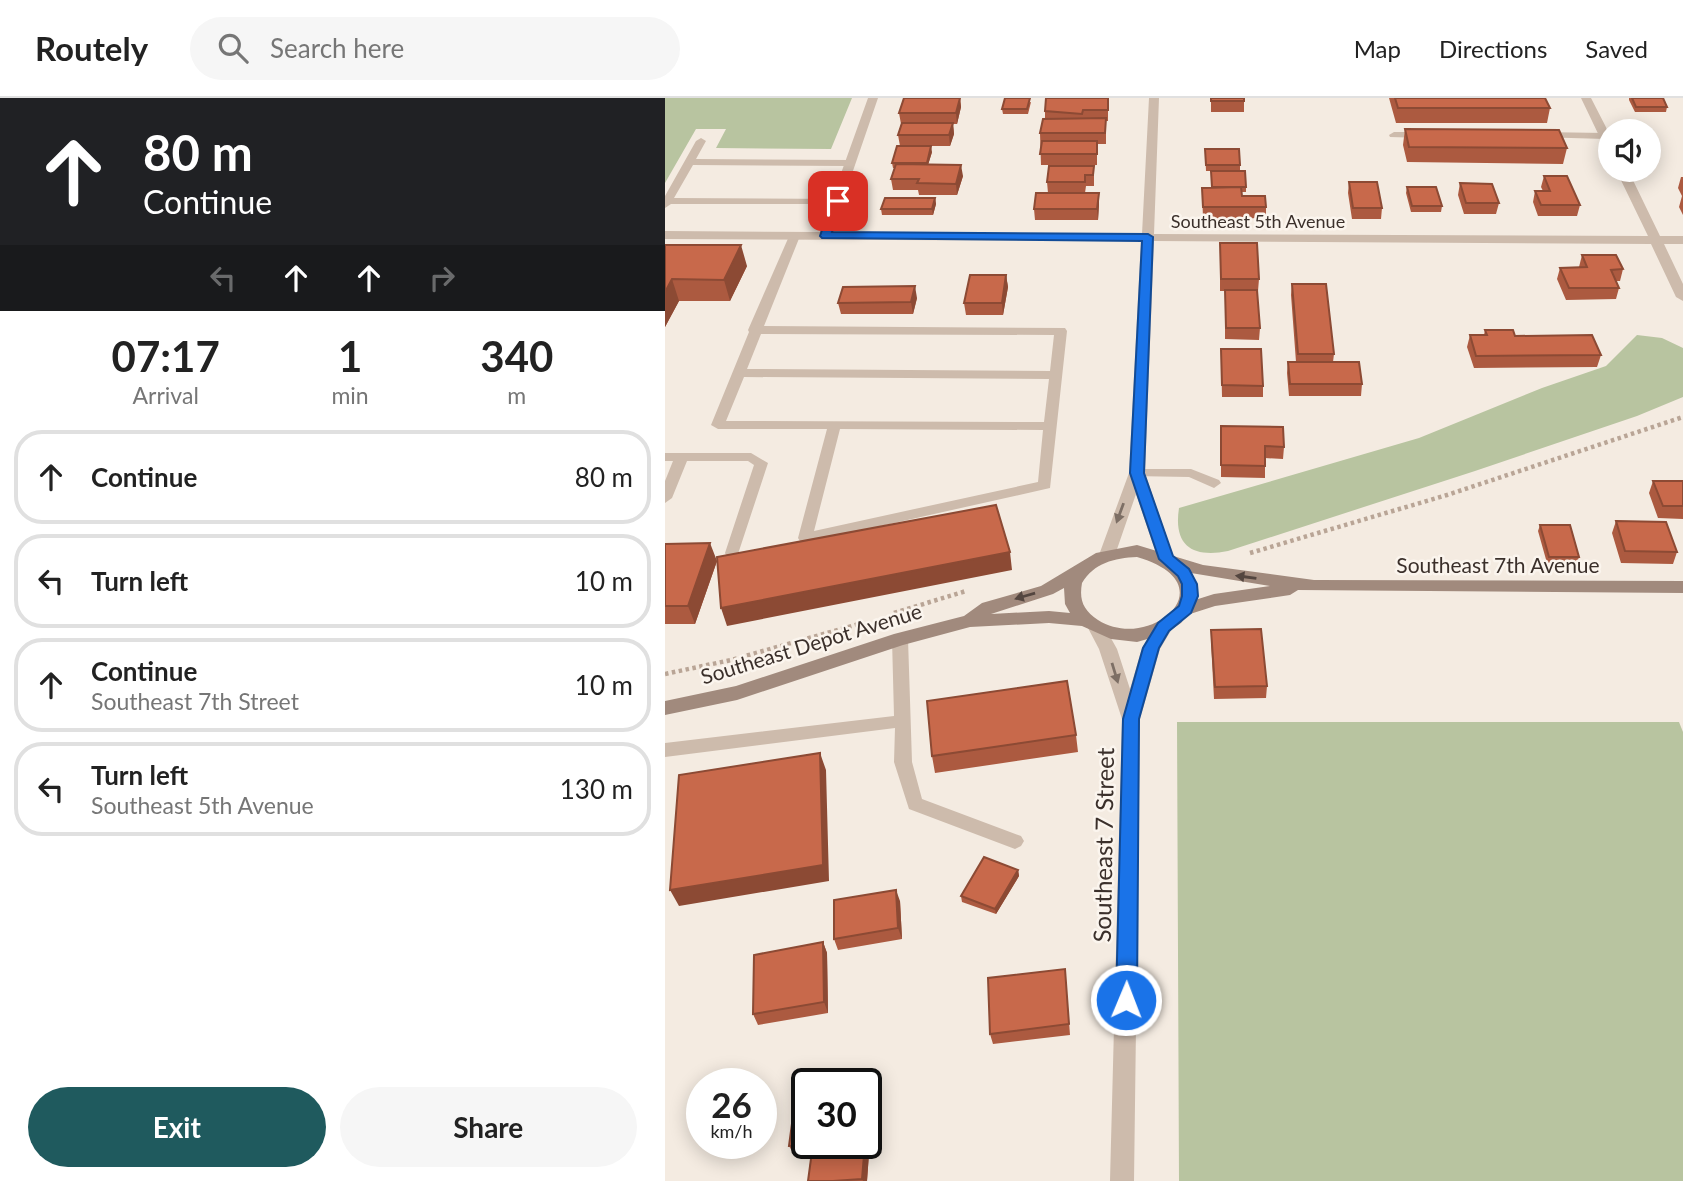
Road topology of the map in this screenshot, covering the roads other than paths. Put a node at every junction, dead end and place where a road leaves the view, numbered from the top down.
1 (873, 98) edge
2 (1154, 98) edge
3 (1586, 98) edge
4 (1598, 123) edge
5 (1394, 135) dead end
6 (1440, 135) edge
7 (1528, 135) edge
8 (1598, 140) edge
9 (701, 141) dead end
10 (689, 162) junction
11 (850, 163) junction
12 (1628, 182) edge
13 (838, 201) junction
14 (666, 203) edge
15 (665, 235) edge
16 (794, 236) junction
17 (825, 236) junction
18 (1148, 237) junction
19 (1657, 240) junction
20 (1683, 240) edge
21 (1683, 297) edge
22 (754, 330) junction
23 (737, 373) junction
24 (1055, 374) junction
25 (835, 425) junction
26 (1049, 426) junction
27 (665, 457) edge
28 (682, 457) junction
29 (1137, 473) junction
30 (1215, 484) dead end
31 (665, 498) edge
32 (732, 553) edge
33 (1107, 555) junction
34 (1170, 561) junction
35 (1080, 572) junction
36 (1314, 586) junction
37 (1683, 587) edge
38 (1186, 609) junction
39 (970, 621) junction
40 (1090, 624) junction
41 (1164, 627) junction
42 (899, 639) junction
43 (665, 708) edge
44 (1131, 719) junction
45 (903, 721) junction
46 (665, 750) edge
47 (1015, 841) dead end
48 (1122, 1181) edge

1 - 11 street
2 - 18 street
3 - 4 street
5 - 6 lane
7 - 8 lane
9 - 10 lane
10 - 11 lane
10 - 14 lane
11 - 13 street
12 - 19 street
13 - 14 lane
13 - 17 street
15 - 16 street, Southeast 5th Avenue
16 - 17 street, Southeast 5th Avenue
16 - 22 lane
17 - 18 street, Southeast 5th Avenue
18 - 19 street, Southeast 5th Avenue
18 - 29 street
19 - 20 street, Southeast 5th Avenue
19 - 21 street
22 - 23 lane
22 - 24 lane
23 - 24 lane
23 - 25 lane
24 - 26 lane
25 - 26 lane
25 - 26 lane
27 - 28 lane
28 - 31 lane
28 - 32 lane
29 - 30 lane
29 -> 33 street
29 - 34 street
33 - 34 street
33 - 35 street
36 -> 34 street, Southeast 7th Avenue
34 - 38 street
35 -> 39 street, Southeast Depot Avenue
35 - 40 street
36 - 37 street, Southeast 7th Avenue
36 - 38 street, Southeast 7th Avenue
38 - 41 street
39 - 40 street, Southeast Depot Avenue
39 - 42 street, Southeast Depot Avenue
40 - 41 street
40 -> 44 street, Southeast 7 Street
41 - 44 street, Southeast 7 Street
42 - 43 street, Southeast Depot Avenue
42 - 45 lane
44 - 48 street, Southeast 7 Street
45 - 46 lane
45 - 47 lane

